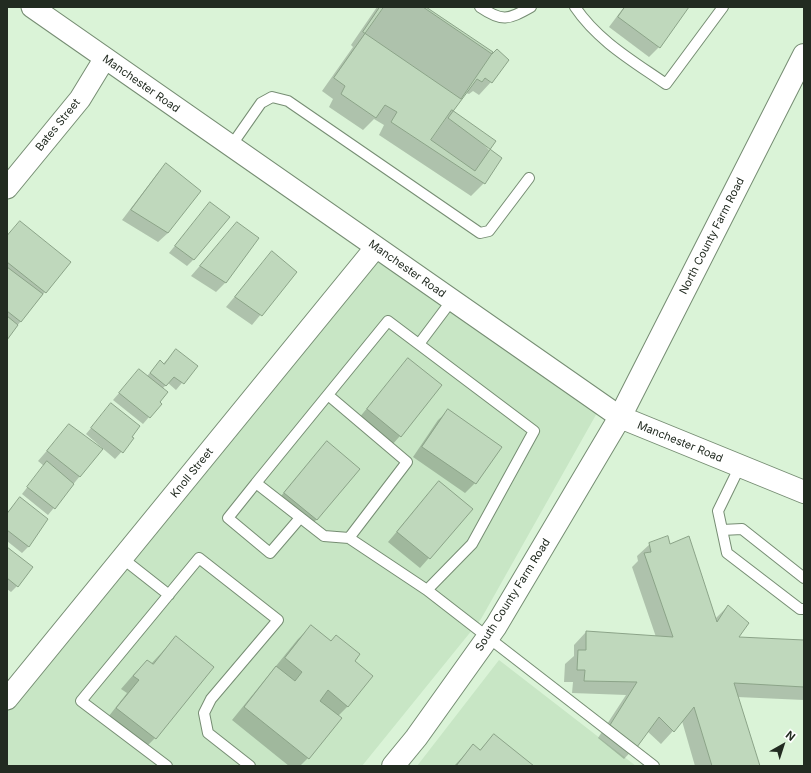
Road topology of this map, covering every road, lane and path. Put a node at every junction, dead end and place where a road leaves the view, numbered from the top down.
1 (32, 7) edge
2 (480, 7) edge
3 (531, 7) edge
4 (575, 7) edge
5 (723, 7) edge
6 (804, 55) edge
7 (105, 58) junction
8 (232, 146) junction
9 (529, 178) dead end
10 (7, 188) edge
11 (376, 247) junction
12 (452, 300) junction
13 (418, 344) junction
14 (328, 395) junction
15 (620, 417) junction
16 (740, 466) junction
17 (256, 483) junction
18 (804, 492) edge
19 (300, 518) junction
20 (722, 530) junction
21 (349, 538) junction
22 (122, 558) junction
23 (804, 578) edge
24 (427, 590) junction
25 (169, 595) junction
26 (804, 609) edge
27 (489, 636) junction
28 (7, 699) edge
29 (167, 766) edge
30 (250, 766) edge
31 (393, 766) edge
32 (654, 766) edge

1 - 7 street, Manchester Road
2 - 3 lane
4 - 5 lane
6 - 15 main road, North County Farm Road
7 - 8 street, Manchester Road
7 - 10 street, Bates Street
8 - 9 lane
8 - 11 street, Manchester Road
11 - 12 street, Manchester Road
11 - 22 street, Knoll Street
12 - 13 lane
12 - 15 street, Manchester Road
13 - 14 lane
13 - 24 lane
14 - 17 lane
14 - 21 lane
15 - 16 main road, Manchester Road
15 - 27 main road, South County Farm Road
16 - 18 main road, Manchester Road
16 - 20 lane
17 - 19 lane
17 - 19 lane
19 - 21 lane
20 - 23 lane
20 - 26 lane
21 - 24 lane
22 - 25 lane
22 - 28 street, Knoll Street
24 - 27 lane
25 - 29 lane
25 - 30 lane
27 - 31 main road, South County Farm Road
27 - 32 lane

